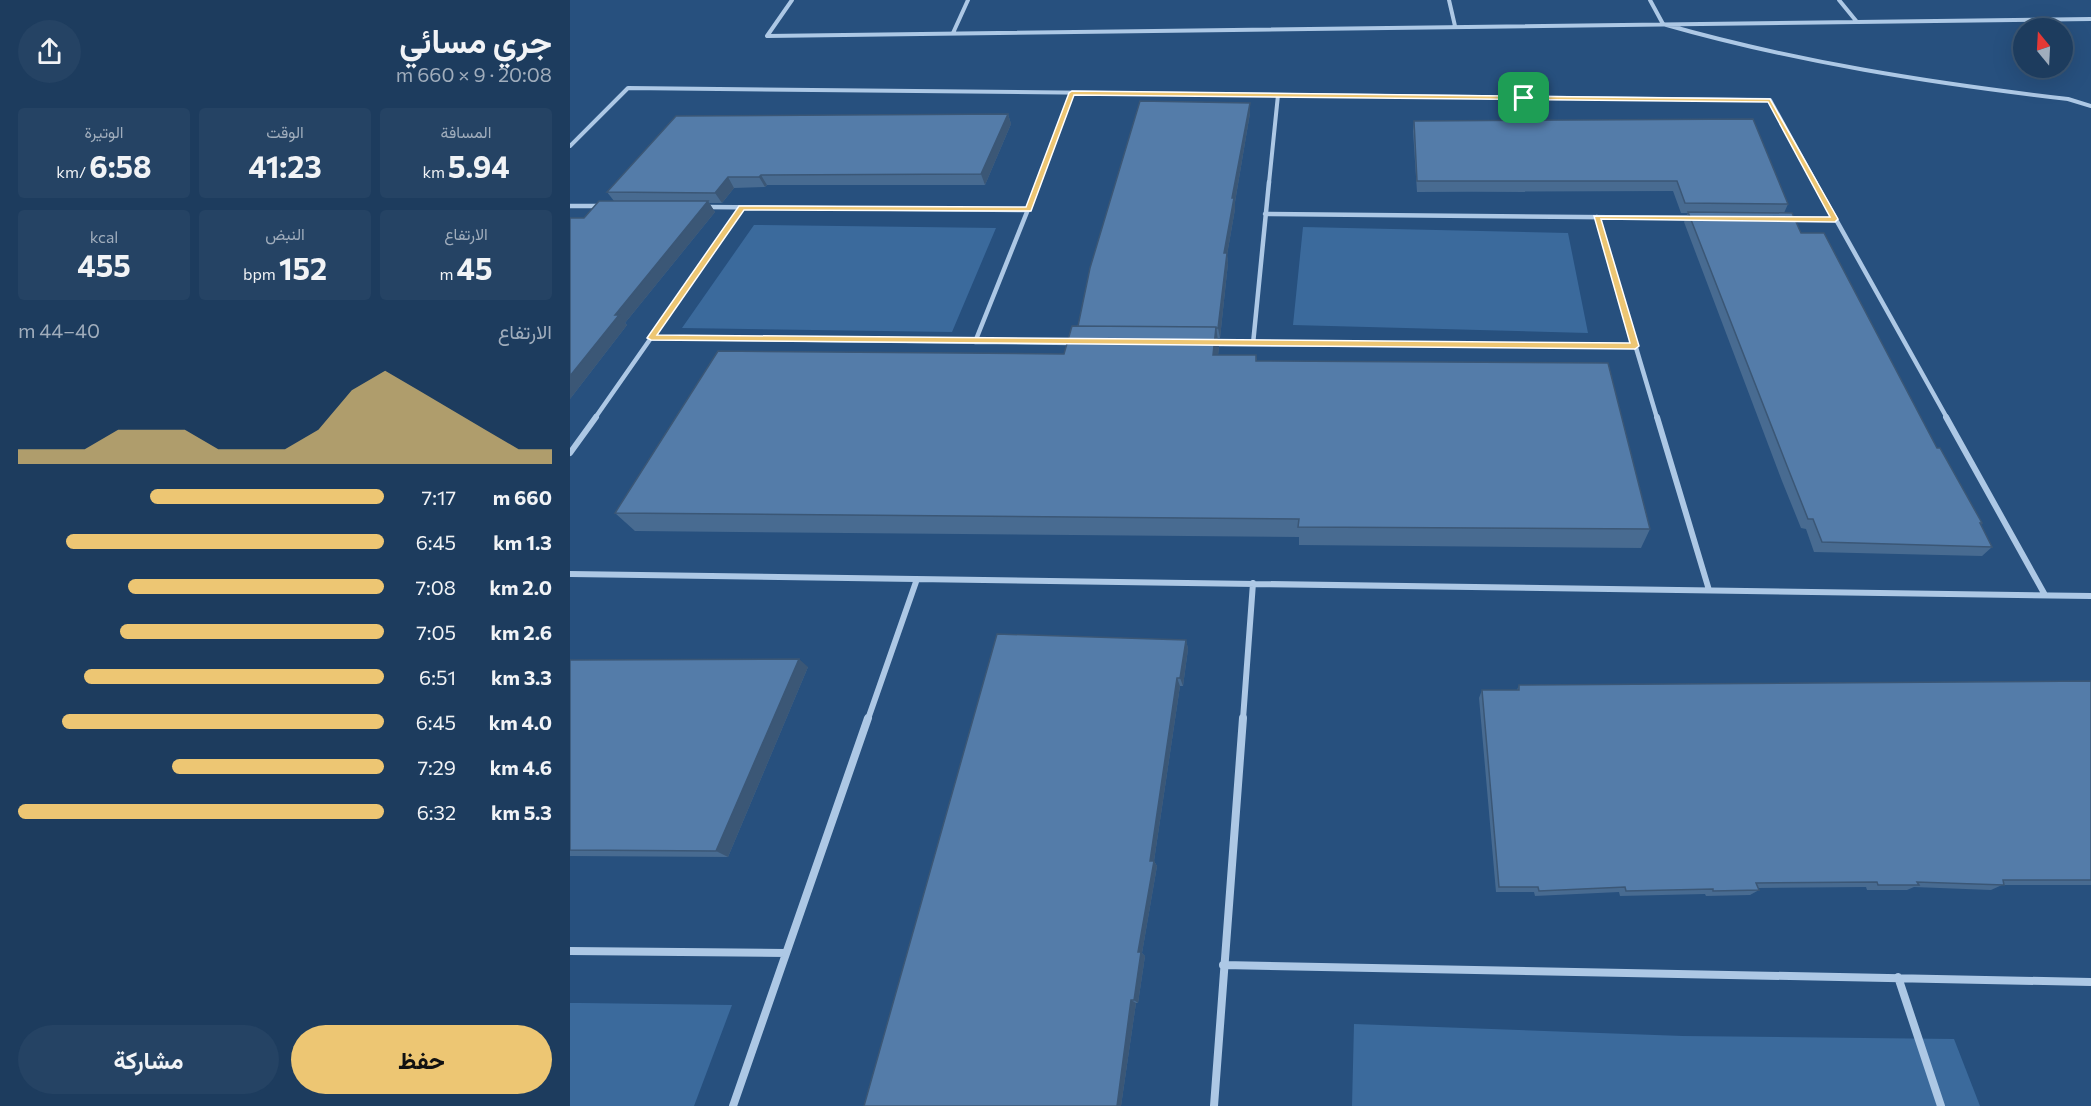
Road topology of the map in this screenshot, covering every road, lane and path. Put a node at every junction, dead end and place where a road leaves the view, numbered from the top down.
1 (792, 0) edge
2 (968, 0) edge
3 (1449, 0) edge
4 (1650, 0) edge
5 (1839, 0) edge
6 (2091, 19) edge
7 (1857, 21) junction
8 (1663, 24) junction
9 (1455, 26) junction
10 (953, 33) junction
11 (1072, 93) junction
12 (1278, 95) junction
13 (2091, 106) edge
14 (570, 146) edge
15 (570, 206) edge
16 (604, 206) edge
17 (696, 207) edge
18 (742, 208) junction
19 (1029, 210) junction
20 (1265, 214) junction
21 (1597, 217) junction
22 (1704, 218) edge
23 (1787, 219) edge
24 (1835, 219) junction
25 (651, 338) junction
26 (975, 342) junction
27 (1079, 343) edge
28 (1206, 344) edge
29 (1253, 344) junction
30 (1635, 346) junction
31 (570, 453) edge
32 (570, 574) edge
33 (917, 579) junction
34 (1253, 584) junction
35 (1709, 590) junction
36 (2045, 595) junction
37 (2091, 596) edge
38 (570, 951) edge
39 (786, 953) junction
40 (1223, 965) junction
41 (1898, 977) junction
42 (2091, 981) edge
43 (733, 1106) edge
44 (1214, 1106) edge
45 (1941, 1106) edge

1 - 10 street
2 - 10 street
3 - 9 street
4 - 8 street
5 - 7 street
6 - 7 street
7 - 8 street
8 - 9 street
8 - 13 street
9 - 10 street
11 - 12 street
11 - 14 street
11 - 19 street
12 - 20 street
12 - 24 street
15 - 16 street
17 - 18 street
18 - 19 street
18 - 25 street
19 - 26 street
20 - 21 street
20 - 29 street
21 - 22 street
21 - 30 street
23 - 24 street
24 - 36 street
25 - 26 street
25 - 31 street
26 - 27 street
28 - 29 street
29 - 30 street
30 - 35 street
32 - 33 street
33 - 34 street
33 - 39 street
34 - 35 street
34 - 40 street
35 - 36 street
36 - 37 street
38 - 39 street
39 - 43 street
40 - 41 street
40 - 44 street
41 - 42 street
41 - 45 street

